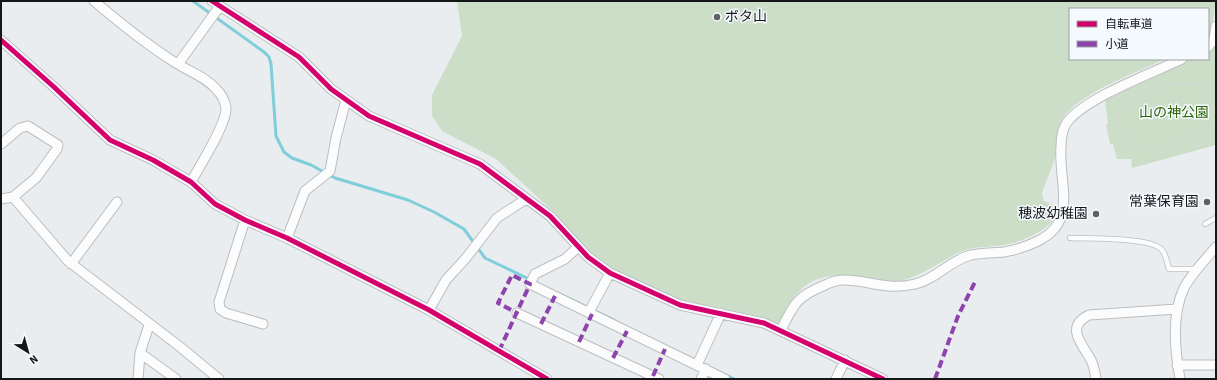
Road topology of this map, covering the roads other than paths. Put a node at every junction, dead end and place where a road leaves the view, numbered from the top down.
1 (94, 1) edge
2 (215, 9) edge
3 (1216, 26) edge
4 (1, 40) edge
5 (1209, 46) edge
6 (1180, 60) edge
7 (178, 64) junction
8 (346, 100) junction
9 (1, 144) edge
10 (191, 182) junction
11 (13, 196) junction
12 (526, 198) junction
13 (1, 199) edge
14 (117, 202) dead end
15 (1216, 218) edge
16 (245, 220) junction
17 (1205, 224) dead end
18 (287, 238) junction
19 (1070, 238) dead end
20 (578, 246) junction
21 (1216, 247) edge
22 (71, 264) junction
23 (1198, 269) junction
24 (610, 273) junction
25 (591, 309) junction
26 (1177, 309) junction
27 (429, 310) junction
28 (517, 313) dead end
29 (721, 313) junction
30 (263, 324) dead end
31 (149, 325) junction
32 (781, 330) junction
33 (140, 353) junction
34 (845, 360) junction
35 (698, 362) junction
36 (1216, 364) edge
37 (1177, 365) junction
38 (706, 369) junction
39 (534, 376) edge
40 (216, 378) edge
41 (138, 379) edge
42 (176, 379) edge
43 (547, 379) edge
44 (659, 379) edge
45 (701, 379) edge
46 (726, 379) edge
47 (836, 379) edge
48 (883, 379) edge
49 (1096, 379) edge
50 (1180, 379) edge

1 - 7 street
2 - 7 street
2 - 8 street
3 - 5 street
4 - 10 street
6 - 32 street
7 - 10 street
8 - 12 street
8 - 18 street
9 - 11 street
10 - 16 street
11 - 13 street
11 - 22 street
12 - 20 street
12 - 27 street
14 - 22 street
15 - 17 lane
16 - 18 street
16 - 30 street
18 - 27 street
19 - 23 lane
20 - 24 street
20 - 25 street
21 - 23 street
22 - 31 street
23 - 26 street
24 - 25 street
24 - 29 street
25 - 35 street
26 - 37 street
26 - 49 street
27 - 39 street
28 - 44 street
29 - 32 street
29 - 35 street
31 - 33 street
31 - 40 street
32 - 34 street
33 - 41 street
33 - 42 street
34 - 47 street
34 - 48 street
35 - 38 street
36 - 37 street
37 - 50 street
38 - 45 street
38 - 46 street
39 - 43 street

